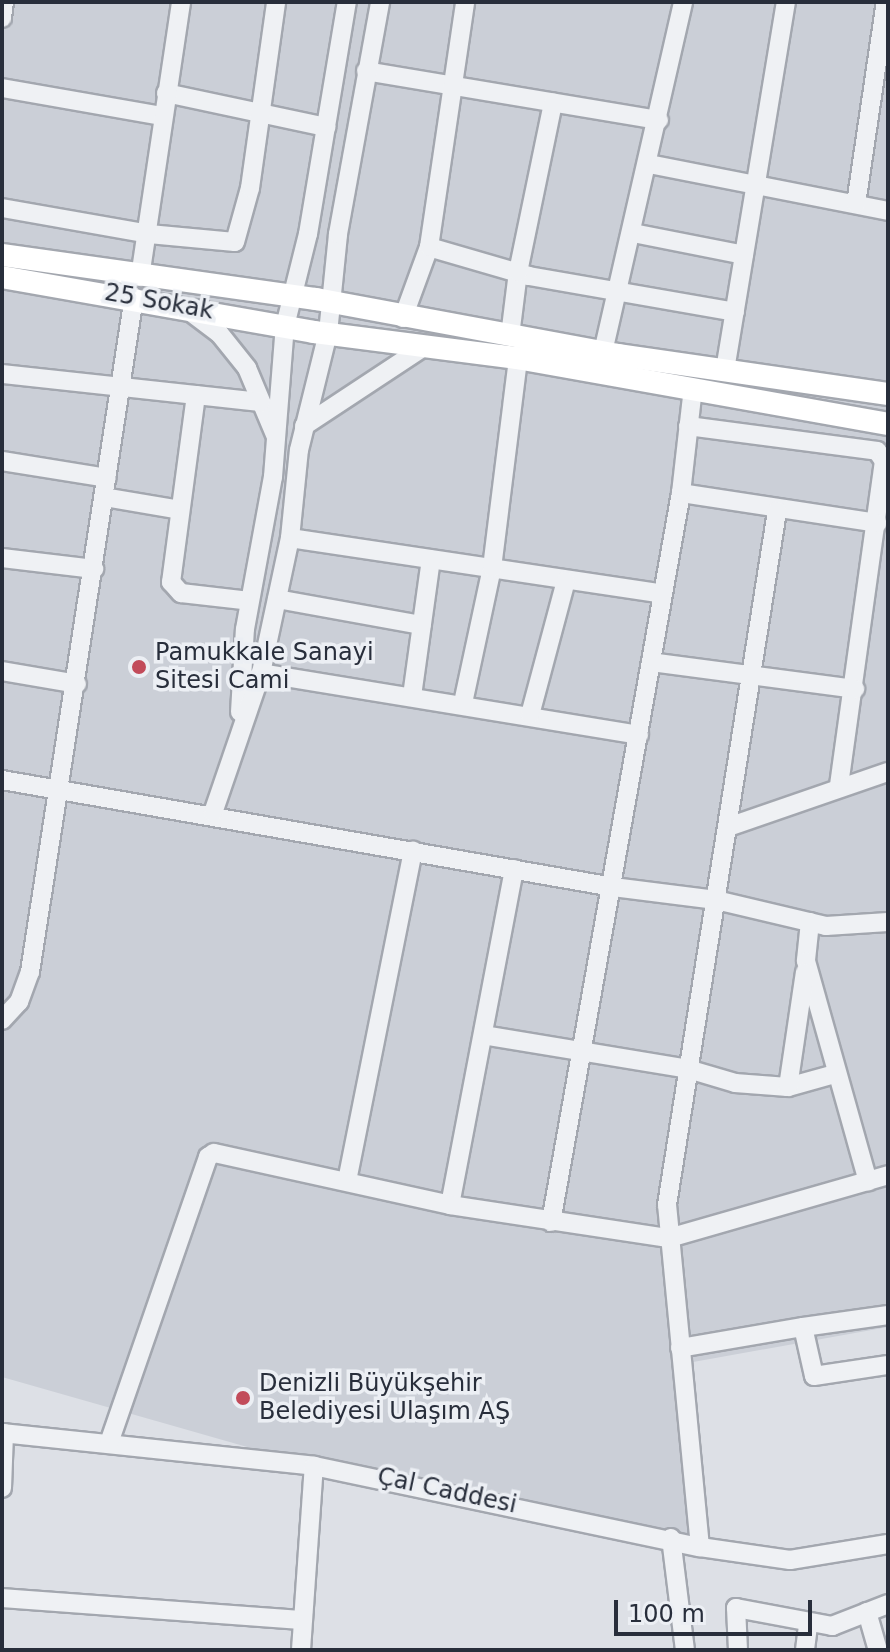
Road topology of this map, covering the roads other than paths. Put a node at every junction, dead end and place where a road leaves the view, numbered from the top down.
1 (4, 2) edge
2 (181, 2) edge
3 (276, 2) edge
4 (347, 2) edge
5 (380, 2) edge
6 (465, 2) edge
7 (683, 2) edge
8 (786, 2) edge
9 (883, 3) edge
10 (2, 18) edge
11 (366, 71) junction
12 (2, 88) edge
13 (453, 89) junction
14 (166, 93) junction
15 (553, 103) junction
16 (879, 108) edge
17 (258, 111) junction
18 (163, 116) junction
19 (659, 120) junction
20 (326, 127) junction
21 (649, 164) junction
22 (755, 185) junction
23 (856, 204) junction
24 (2, 208) edge
25 (888, 211) edge
26 (633, 233) junction
27 (149, 234) junction
28 (429, 247) junction
29 (2, 255) edge
30 (744, 255) junction
31 (518, 272) junction
32 (2, 277) edge
33 (137, 287) junction
34 (619, 290) junction
35 (291, 296) junction
36 (324, 301) junction
37 (182, 306) junction
38 (735, 312) junction
39 (403, 318) junction
40 (285, 326) junction
41 (321, 333) junction
42 (510, 336) junction
43 (427, 345) junction
44 (603, 352) junction
45 (518, 358) junction
46 (725, 370) junction
47 (2, 374) edge
48 (121, 388) junction
49 (693, 388) junction
50 (888, 394) edge
51 (196, 395) junction
52 (260, 402) junction
53 (888, 424) edge
54 (304, 426) junction
55 (688, 426) junction
56 (277, 439) junction
57 (2, 461) edge
58 (107, 478) junction
59 (681, 493) junction
60 (104, 497) junction
61 (180, 510) junction
62 (777, 511) junction
63 (878, 523) junction
64 (290, 538) junction
65 (2, 558) edge
66 (431, 559) junction
67 (492, 568) junction
68 (94, 569) junction
69 (566, 581) junction
70 (879, 590) edge
71 (663, 594) junction
72 (277, 599) junction
73 (250, 601) junction
74 (422, 625) junction
75 (651, 662) junction
76 (2, 671) edge
77 (261, 673) junction
78 (754, 674) junction
79 (77, 684) junction
80 (855, 689) junction
81 (412, 696) junction
82 (463, 703) junction
83 (530, 715) junction
84 (239, 731) junction
85 (639, 735) junction
86 (888, 772) edge
87 (2, 780) edge
88 (839, 784) junction
89 (61, 791) junction
90 (213, 813) junction
91 (728, 827) junction
92 (413, 851) junction
93 (514, 869) junction
94 (613, 887) junction
95 (716, 900) junction
96 (810, 922) junction
97 (888, 922) edge
98 (806, 961) junction
99 (2, 1020) edge
100 (483, 1035) junction
101 (583, 1049) junction
102 (688, 1069) junction
103 (835, 1074) junction
104 (788, 1087) junction
105 (888, 1175) edge
106 (347, 1181) junction
107 (868, 1181) junction
108 (450, 1205) junction
109 (551, 1222) junction
110 (669, 1238) junction
111 (888, 1315) edge
112 (803, 1327) junction
113 (680, 1348) junction
114 (888, 1365) edge
115 (3, 1433) edge
116 (109, 1443) junction
117 (314, 1466) junction
118 (2, 1488) edge
119 (671, 1538) junction
120 (888, 1544) edge
121 (700, 1547) junction
122 (2, 1598) edge
123 (888, 1604) edge
124 (867, 1612) junction
125 (302, 1620) junction
126 (808, 1626) junction
127 (301, 1650) edge
128 (685, 1650) edge
129 (738, 1650) edge
130 (805, 1650) edge
131 (878, 1650) edge

1 - 10 street
2 - 14 street
3 - 17 street
4 - 20 street
5 - 11 street
6 - 13 street
7 - 19 street
8 - 22 street
9 - 16 street
11 - 13 street
11 - 36 street
12 - 18 street
13 - 15 street
13 - 28 street
14 - 17 street
14 - 18 street
15 - 19 street
15 - 31 street
16 - 23 street
17 - 20 street
17 - 27 street
18 - 27 street
19 - 21 street
20 - 35 street
21 - 22 street
21 - 26 street
22 - 23 street
22 - 30 street
23 - 25 street
24 - 27 street
26 - 30 street
26 - 34 street
27 - 33 street
28 - 31 street
28 - 39 street
29 - 33 main road, 25 Sokak
30 - 38 street
31 - 34 street
31 - 42 street
32 - 33 main road, 25 Sokak
33 - 35 main road, 25 Sokak
33 - 37 main road, 25 Sokak
33 - 48 street
34 - 38 street
34 - 44 street
35 - 36 main road, 25 Sokak
35 - 40 street
36 - 39 main road, 25 Sokak
36 - 41 street
37 - 40 main road, 25 Sokak
37 - 52 street
38 - 46 street
39 - 42 main road, 25 Sokak
40 - 41 main road, 25 Sokak
40 - 56 street
41 - 43 main road, 25 Sokak
41 - 54 street
42 - 44 main road, 25 Sokak
43 - 45 main road, 25 Sokak
43 - 54 street
44 - 46 main road, 25 Sokak
45 - 49 main road, 25 Sokak
45 - 67 street
46 - 50 main road, 25 Sokak
47 - 48 street
48 - 51 street
48 - 58 street
49 - 53 main road, 25 Sokak
49 - 55 street
51 - 52 street
51 - 61 street
52 - 56 street
54 - 64 street
55 - 59 street
55 - 63 street
56 - 73 street
57 - 58 street
58 - 60 street
59 - 62 street
59 - 71 street
60 - 61 street
60 - 68 street
61 - 73 street
62 - 63 street
62 - 78 street
63 - 70 street
64 - 66 street
64 - 72 street
65 - 68 street
66 - 67 street
66 - 74 street
67 - 69 street
67 - 82 street
68 - 79 street
69 - 71 street
69 - 83 street
70 - 80 street
71 - 75 street
72 - 74 street
72 - 77 street
73 - 84 street
74 - 81 street
75 - 78 street
75 - 85 street
76 - 79 street
77 - 81 street
77 - 84 street
78 - 80 street
78 - 91 street
79 - 89 street
80 - 88 street
81 - 82 street
82 - 83 street
83 - 85 street
84 - 90 street
85 - 94 street
86 - 88 street
87 - 89 street
88 - 91 street
89 - 90 street
89 - 99 street
90 - 92 street
91 - 95 street
92 - 93 street
92 - 106 street
93 - 94 street
93 - 100 street
94 - 95 street
94 - 101 street
95 - 96 street
95 - 102 street
96 - 97 street
96 - 98 street
98 - 103 street
98 - 104 street
100 - 101 street
100 - 108 street
101 - 102 street
101 - 109 street
102 - 104 street
102 - 110 street
103 - 104 street
103 - 107 street
105 - 107 street
106 - 108 street
106 - 116 street
107 - 110 street
108 - 109 street
109 - 110 street
110 - 113 street
111 - 112 street
112 - 113 street
112 - 114 street
113 - 121 street
115 - 116 street, Çal Caddesi
115 - 118 street
116 - 117 street, Çal Caddesi
117 - 119 street, Çal Caddesi
117 - 125 street
119 - 121 street, Çal Caddesi
119 - 128 street
120 - 121 street, Çal Caddesi
122 - 125 street
123 - 124 street
124 - 126 street
124 - 131 street
125 - 127 street
126 - 129 street
126 - 130 street

